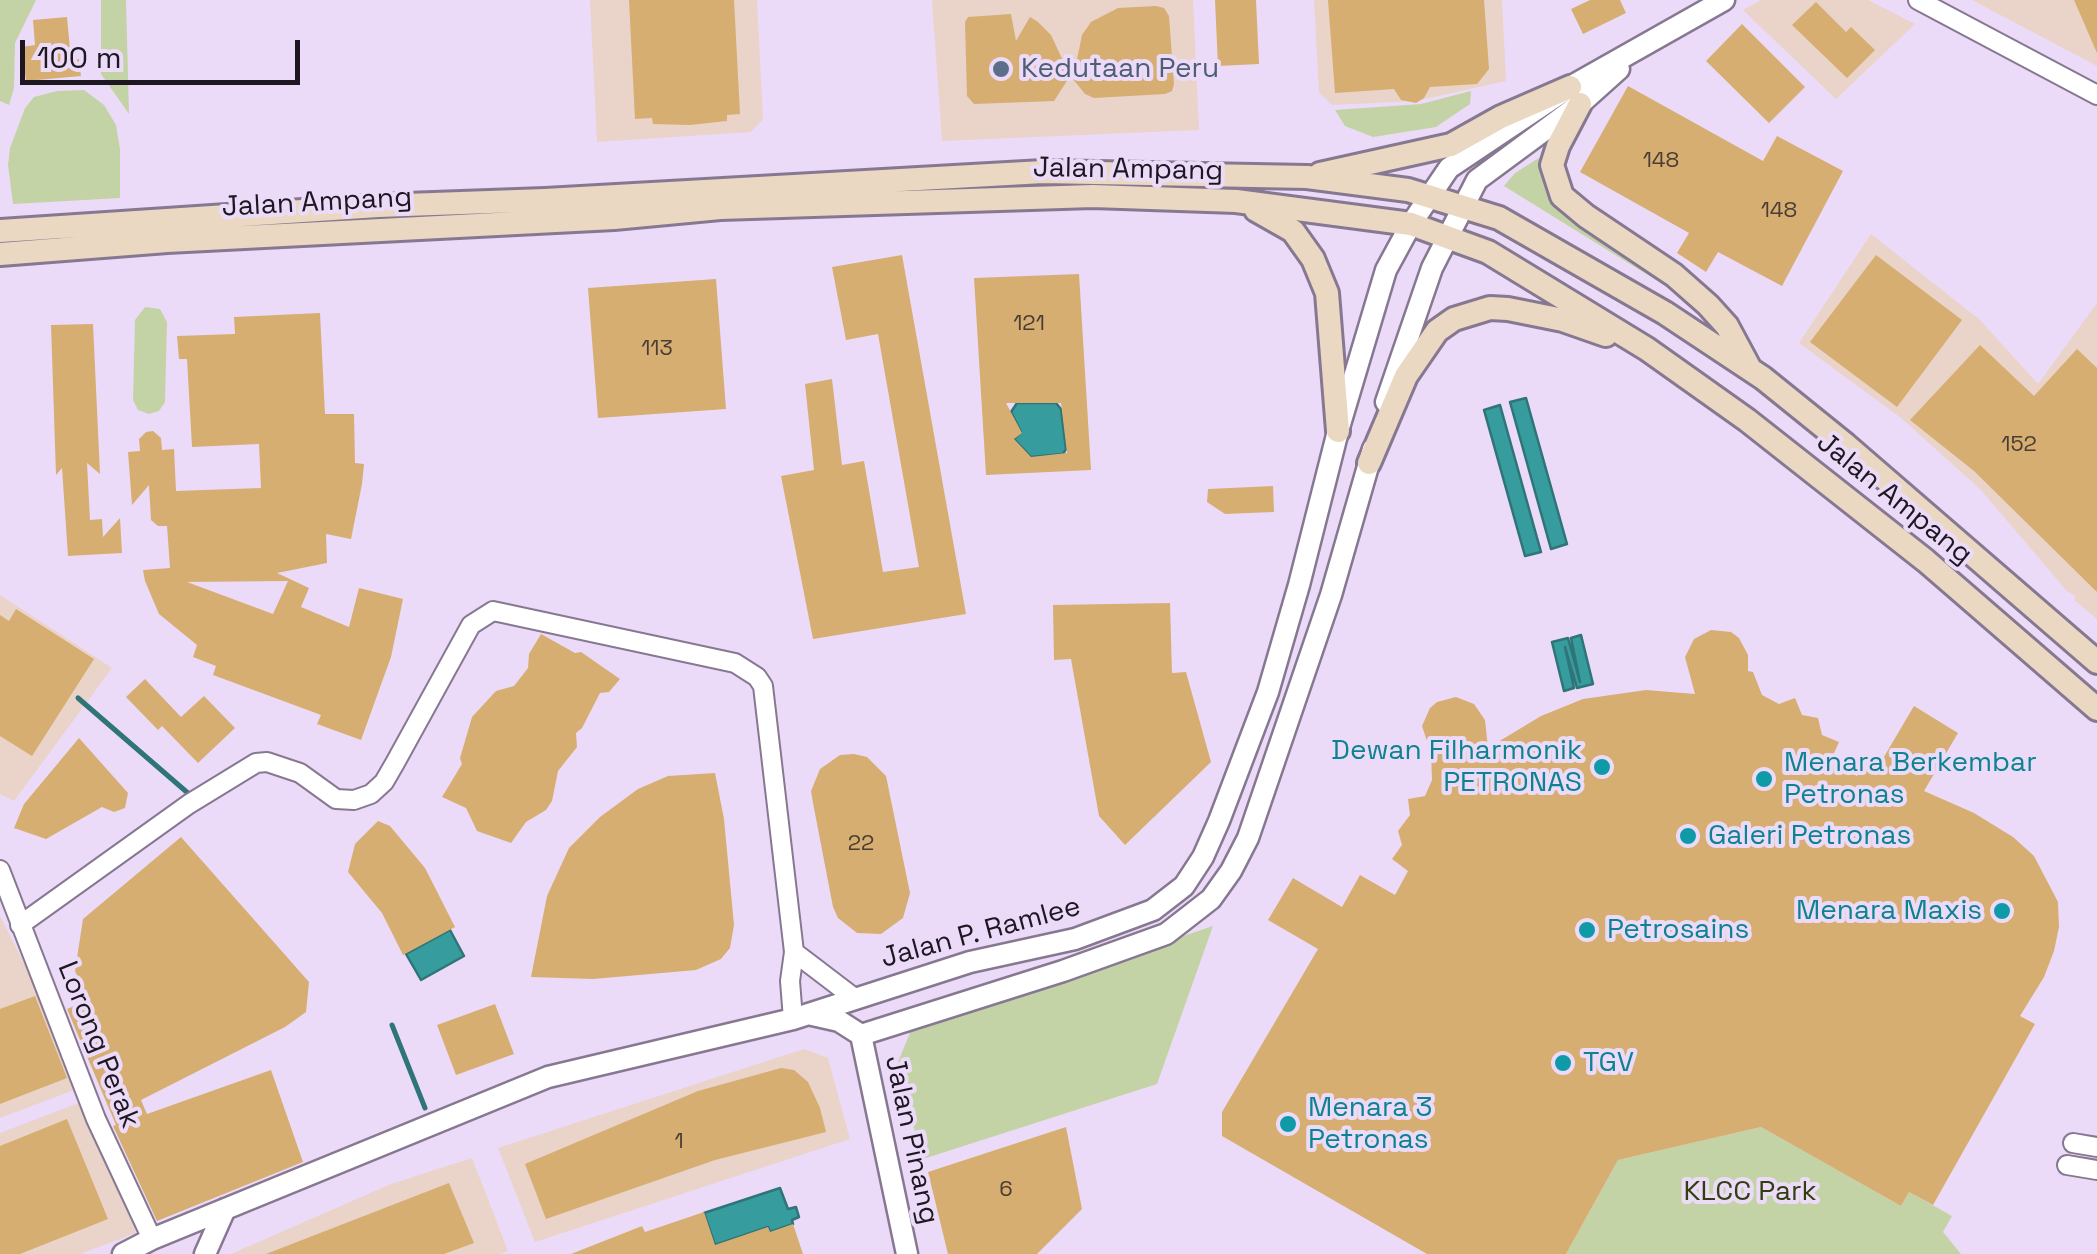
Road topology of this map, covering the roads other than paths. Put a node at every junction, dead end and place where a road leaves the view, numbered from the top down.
1 (1724, 0) edge
2 (1919, 0) edge
3 (2097, 95) edge
4 (1575, 96) junction
5 (1307, 178) junction
6 (1429, 195) junction
7 (1236, 202) junction
8 (1463, 206) junction
9 (1411, 224) junction
10 (0, 231) edge
11 (1449, 236) junction
12 (0, 254) edge
13 (1647, 349) junction
14 (1750, 370) junction
15 (1338, 431) junction
16 (1369, 463) junction
17 (2097, 662) edge
18 (2097, 709) edge
19 (0, 870) edge
20 (20, 925) junction
21 (794, 952) junction
22 (853, 997) junction
23 (801, 1016) junction
24 (861, 1035) junction
25 (2073, 1143) dead end
26 (2097, 1148) edge
27 (2067, 1164) dead end
28 (2097, 1170) edge
29 (225, 1209) junction
30 (152, 1239) junction
31 (124, 1254) edge
32 (206, 1254) edge
33 (907, 1254) edge

1 - 4 street
2 - 3 street
4 - 5 main road
4 - 6 street, Jalan P. Ramlee
4 - 8 street, Jalan P. Ramlee
4 - 14 main road
5 - 6 main road, Jalan Ampang
5 - 10 main road, Jalan Ampang
6 - 8 main road, Jalan Ampang
6 - 9 street, Jalan P. Ramlee
7 - 9 main road, Jalan Ampang
7 - 12 main road, Jalan Ampang
7 - 15 main road
8 - 11 street, Jalan P. Ramlee
8 - 14 main road, Jalan Ampang
9 - 11 main road, Jalan Ampang
9 - 15 street, Jalan P. Ramlee
11 - 13 main road, Jalan Ampang
11 - 16 street, Jalan P. Ramlee
13 - 16 main road
13 - 18 main road, Jalan Ampang
14 - 17 main road, Jalan Ampang
15 - 22 street, Jalan P. Ramlee
16 - 24 street, Jalan P. Ramlee
19 - 20 street, Lorong Perak
20 - 21 street
20 - 30 street, Lorong Perak
21 - 22 street
21 - 23 street
22 - 23 street, Jalan P. Ramlee
23 - 24 street, Jalan Pinang
23 - 29 street, Jalan P. Ramlee
24 - 33 street, Jalan Pinang
25 - 26 street
27 - 28 street
29 - 30 street, Jalan P. Ramlee
29 - 32 street
30 - 31 street, Jalan P. Ramlee

